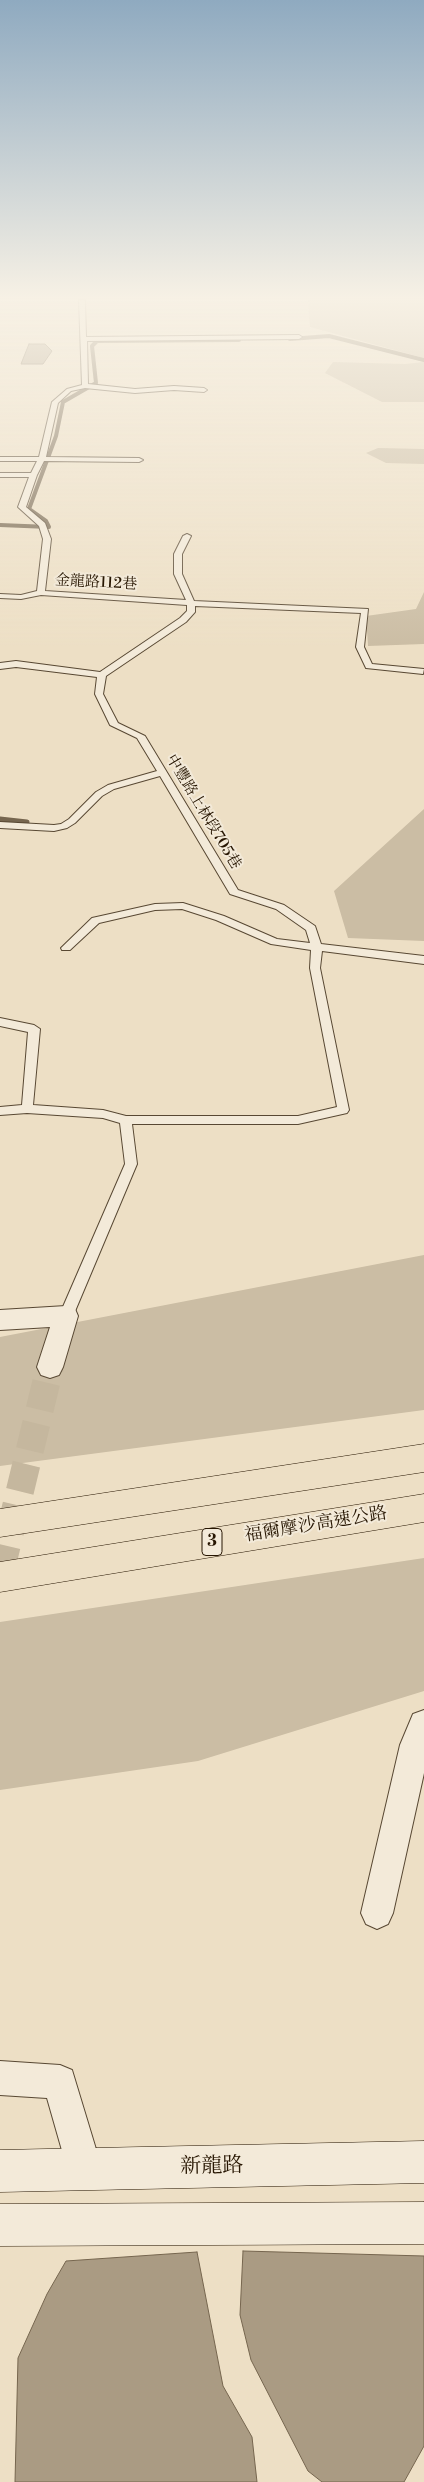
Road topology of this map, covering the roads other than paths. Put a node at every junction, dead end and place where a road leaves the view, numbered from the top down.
1 (52, 416) edge
2 (0, 459) edge
3 (42, 460) junction
4 (139, 460) dead end
5 (0, 475) edge
6 (33, 475) junction
7 (187, 536) dead end
8 (41, 593) junction
9 (0, 596) edge
10 (191, 603) junction
11 (0, 666) edge
12 (424, 671) edge
13 (102, 675) junction
14 (161, 773) junction
15 (0, 826) edge
16 (317, 947) junction
17 (66, 948) dead end
18 (424, 960) edge
19 (0, 1022) edge
20 (27, 1109) junction
21 (0, 1111) edge
22 (126, 1120) junction
23 (66, 1316) junction
24 (0, 1320) edge
25 (50, 1367) tunnel mouth
26 (424, 1458) edge
27 (424, 1508) edge
28 (0, 1523) edge
29 (0, 1577) edge
30 (424, 1725) edge
31 (376, 1913) dead end
32 (0, 2078) edge
33 (424, 2162) edge
34 (84, 2169) junction
35 (0, 2171) edge
36 (424, 2222) edge
37 (0, 2225) edge

1 - 3 lane
2 - 3 lane
3 - 4 lane
3 - 6 lane
5 - 6 lane
6 - 8 lane
7 - 10 lane
8 - 9 lane, 金龍路112巷
8 - 10 lane, 金龍路112巷
10 - 12 lane, 金龍路112巷
10 - 13 lane
11 - 13 lane
13 - 14 lane, 中豐路上林段705巷
14 - 15 lane
14 - 16 lane, 中豐路上林段705巷
16 - 17 lane
16 - 18 lane
16 - 22 lane
19 - 20 lane
20 - 21 lane
20 - 22 lane
22 - 23 lane
23 - 24 street
23 - 25 street
26 - 28 highway
27 - 29 highway, 福爾摩沙高速公路 / 3
30 - 31 street
32 - 34 street
33 - 34 street, 新龍路
34 - 35 street, 新龍路
36 - 37 street

